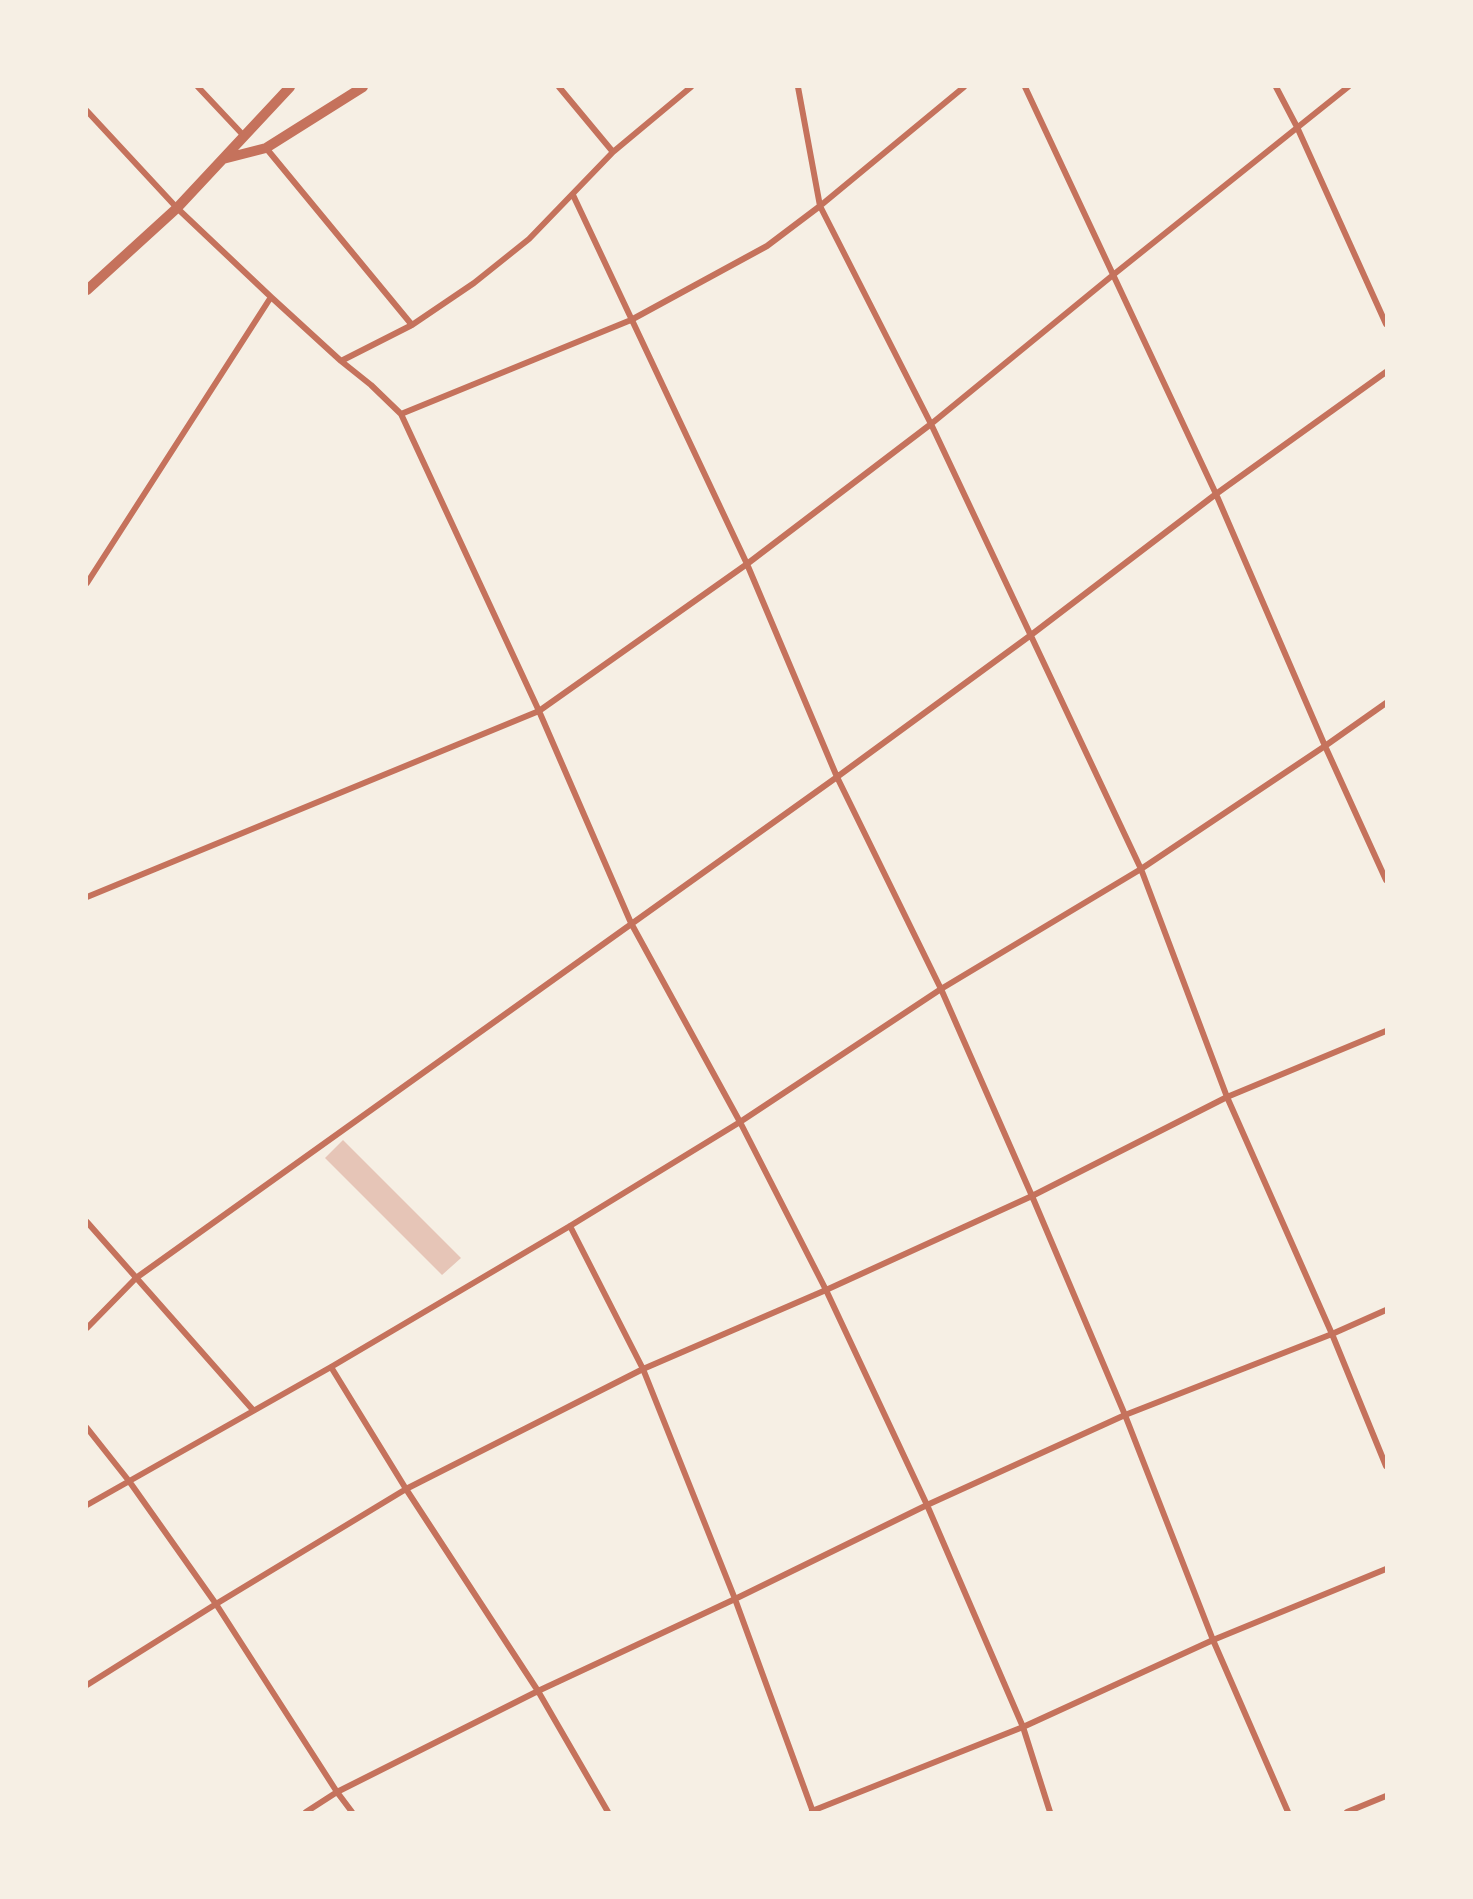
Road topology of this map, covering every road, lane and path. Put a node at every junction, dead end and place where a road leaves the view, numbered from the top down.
1 (198, 87) edge
2 (290, 87) edge
3 (363, 87) edge
4 (560, 87) edge
5 (691, 87) edge
6 (798, 87) edge
7 (964, 87) edge
8 (1025, 87) edge
9 (1276, 87) edge
10 (1348, 87) edge
11 (87, 111) edge
12 (1297, 127) junction
13 (244, 136) junction
14 (266, 148) junction
15 (613, 152) junction
16 (223, 159) junction
17 (573, 195) junction
18 (820, 206) junction
19 (177, 208) junction
20 (1113, 275) junction
21 (87, 290) edge
22 (271, 297) junction
23 (631, 320) junction
24 (1386, 324) edge
25 (412, 325) junction
26 (341, 361) junction
27 (1386, 372) edge
28 (401, 414) junction
29 (932, 424) junction
30 (1216, 494) junction
31 (747, 564) junction
32 (87, 583) edge
33 (1031, 635) junction
34 (1386, 703) edge
35 (538, 711) junction
36 (1325, 746) junction
37 (837, 777) junction
38 (1141, 869) junction
39 (1386, 880) edge
40 (87, 897) edge
41 (631, 922) junction
42 (940, 989) junction
43 (1386, 1031) edge
44 (1227, 1097) junction
45 (740, 1122) junction
46 (1032, 1196) junction
47 (87, 1222) edge
48 (570, 1226) junction
49 (136, 1278) junction
50 (826, 1290) junction
51 (1386, 1310) edge
52 (87, 1328) edge
53 (1332, 1334) junction
54 (331, 1367) junction
55 (644, 1369) junction
56 (253, 1410) junction
57 (1125, 1415) junction
58 (87, 1428) edge
59 (1386, 1466) edge
60 (129, 1481) junction
61 (406, 1489) junction
62 (87, 1505) edge
63 (927, 1505) junction
64 (1386, 1569) edge
65 (735, 1599) junction
66 (216, 1604) junction
67 (1213, 1640) junction
68 (87, 1685) edge
69 (538, 1691) junction
70 (1023, 1727) junction
71 (337, 1792) junction
72 (1386, 1796) edge
73 (306, 1812) edge
74 (352, 1812) edge
75 (608, 1812) edge
76 (812, 1812) edge
77 (1050, 1812) edge
78 (1288, 1812) edge
79 (1347, 1812) edge

1 - 13 street
2 - 13 street
3 - 14 street
4 - 15 street
5 - 15 street
6 - 18 street
7 - 18 street
8 - 20 street
9 - 12 street
10 - 12 street
11 - 19 street
12 - 20 street
12 - 24 street
13 - 16 street
14 - 16 street
14 - 25 street
15 - 17 street
16 - 19 street
17 - 23 street
17 - 25 street
18 - 23 street
18 - 29 street
19 - 21 street
19 - 22 street
20 - 29 street
20 - 30 street
22 - 26 street
22 - 32 street
23 - 28 street
23 - 31 street
25 - 26 street
26 - 28 street
27 - 30 street
28 - 35 street
29 - 31 street
29 - 33 street
30 - 33 street
30 - 36 street
31 - 35 street
31 - 37 street
33 - 37 street
33 - 38 street
34 - 36 street
35 - 40 street
35 - 41 street
36 - 38 street
36 - 39 street
37 - 41 street
37 - 42 street
38 - 42 street
38 - 44 street
41 - 45 street
41 - 49 street
42 - 45 street
42 - 46 street
43 - 44 street
44 - 46 street
44 - 53 street
45 - 48 street
45 - 50 street
46 - 50 street
46 - 57 street
47 - 49 street
48 - 54 street
48 - 55 street
49 - 52 street
49 - 56 street
50 - 55 street
50 - 63 street
51 - 53 street
53 - 57 street
53 - 59 street
54 - 56 street
54 - 61 street
55 - 61 street
55 - 65 street
56 - 60 street
57 - 63 street
57 - 67 street
58 - 60 street
60 - 62 street
60 - 66 street
61 - 66 street
61 - 69 street
63 - 65 street
63 - 70 street
64 - 67 street
65 - 69 street
65 - 76 street
66 - 68 street
66 - 71 street
67 - 70 street
67 - 78 street
69 - 71 street
69 - 75 street
70 - 76 street
70 - 77 street
71 - 73 street
71 - 74 street
72 - 79 street

